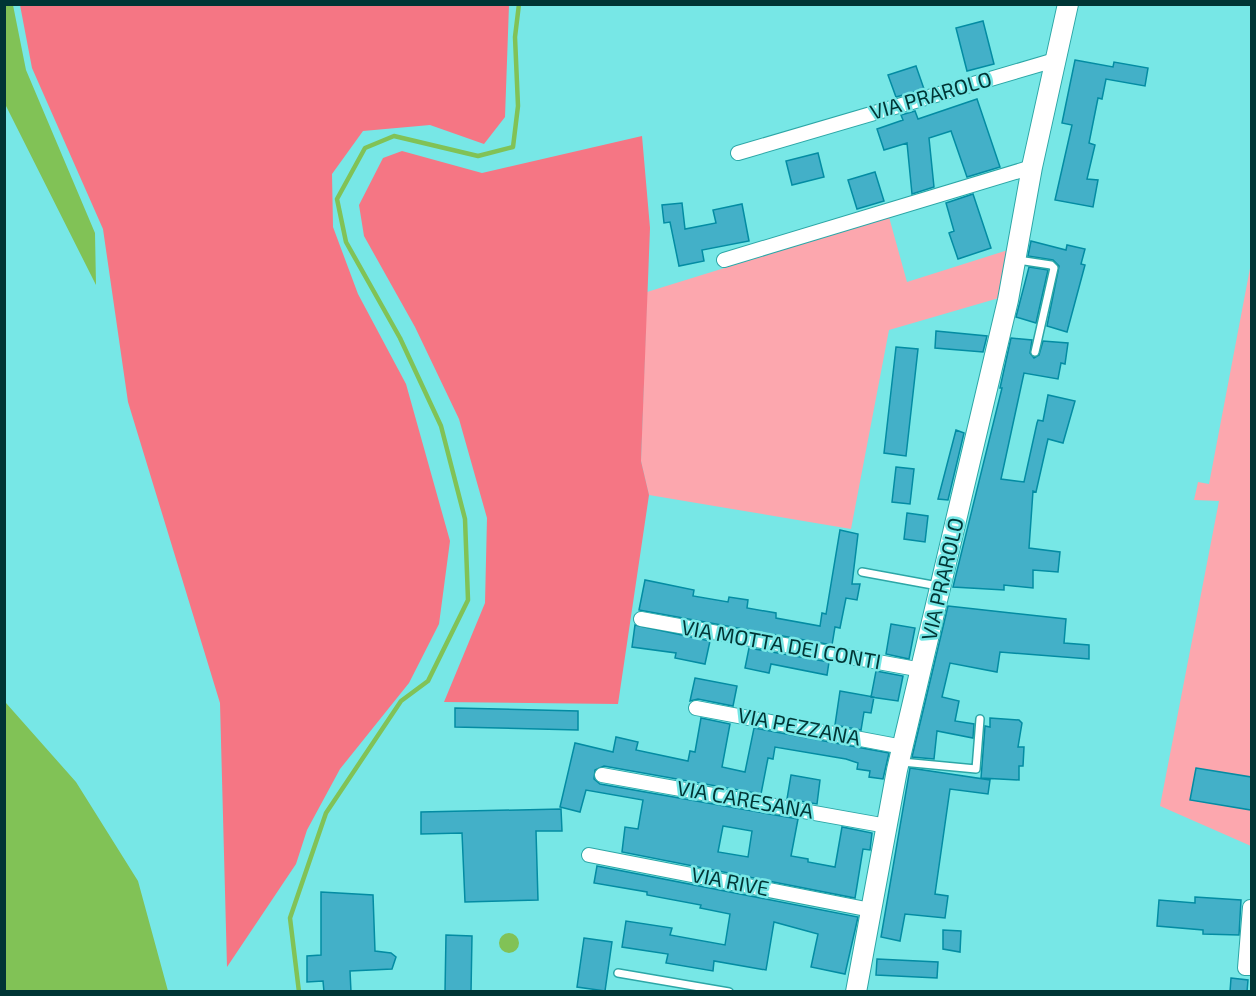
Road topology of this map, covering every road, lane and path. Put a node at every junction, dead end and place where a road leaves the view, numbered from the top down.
1 (1068, 4) edge
2 (1055, 60) junction
3 (738, 153) dead end
4 (1032, 166) junction
5 (1016, 259) junction
6 (724, 260) dead end
7 (1035, 352) dead end
8 (862, 572) dead end
9 (941, 587) junction
10 (641, 619) dead end
11 (922, 670) junction
12 (696, 708) dead end
13 (980, 719) dead end
14 (901, 754) junction
15 (602, 775) dead end
16 (887, 826) junction
17 (589, 855) dead end
18 (1250, 907) dead end
19 (871, 910) junction
20 (1251, 968) edge
21 (618, 973) dead end
22 (729, 992) edge
23 (856, 992) edge

1 - 2 street, VIA PRAROLO
2 - 3 street, VIA PRAROLO
2 - 4 street, VIA PRAROLO
4 - 5 street, VIA PRAROLO
4 - 6 street
5 - 7 lane
5 - 9 street, VIA PRAROLO
8 - 9 lane
9 - 11 street, VIA PRAROLO
10 - 11 street, VIA MOTTA DEI CONTI
11 - 14 street, VIA PRAROLO
12 - 14 street, VIA PEZZANA
13 - 14 lane
14 - 16 street, VIA PRAROLO
15 - 16 street, VIA CARESANA
16 - 19 street, VIA PRAROLO
17 - 19 street, VIA RIVE
18 - 20 street
19 - 23 street, VIA PRAROLO
21 - 22 lane

